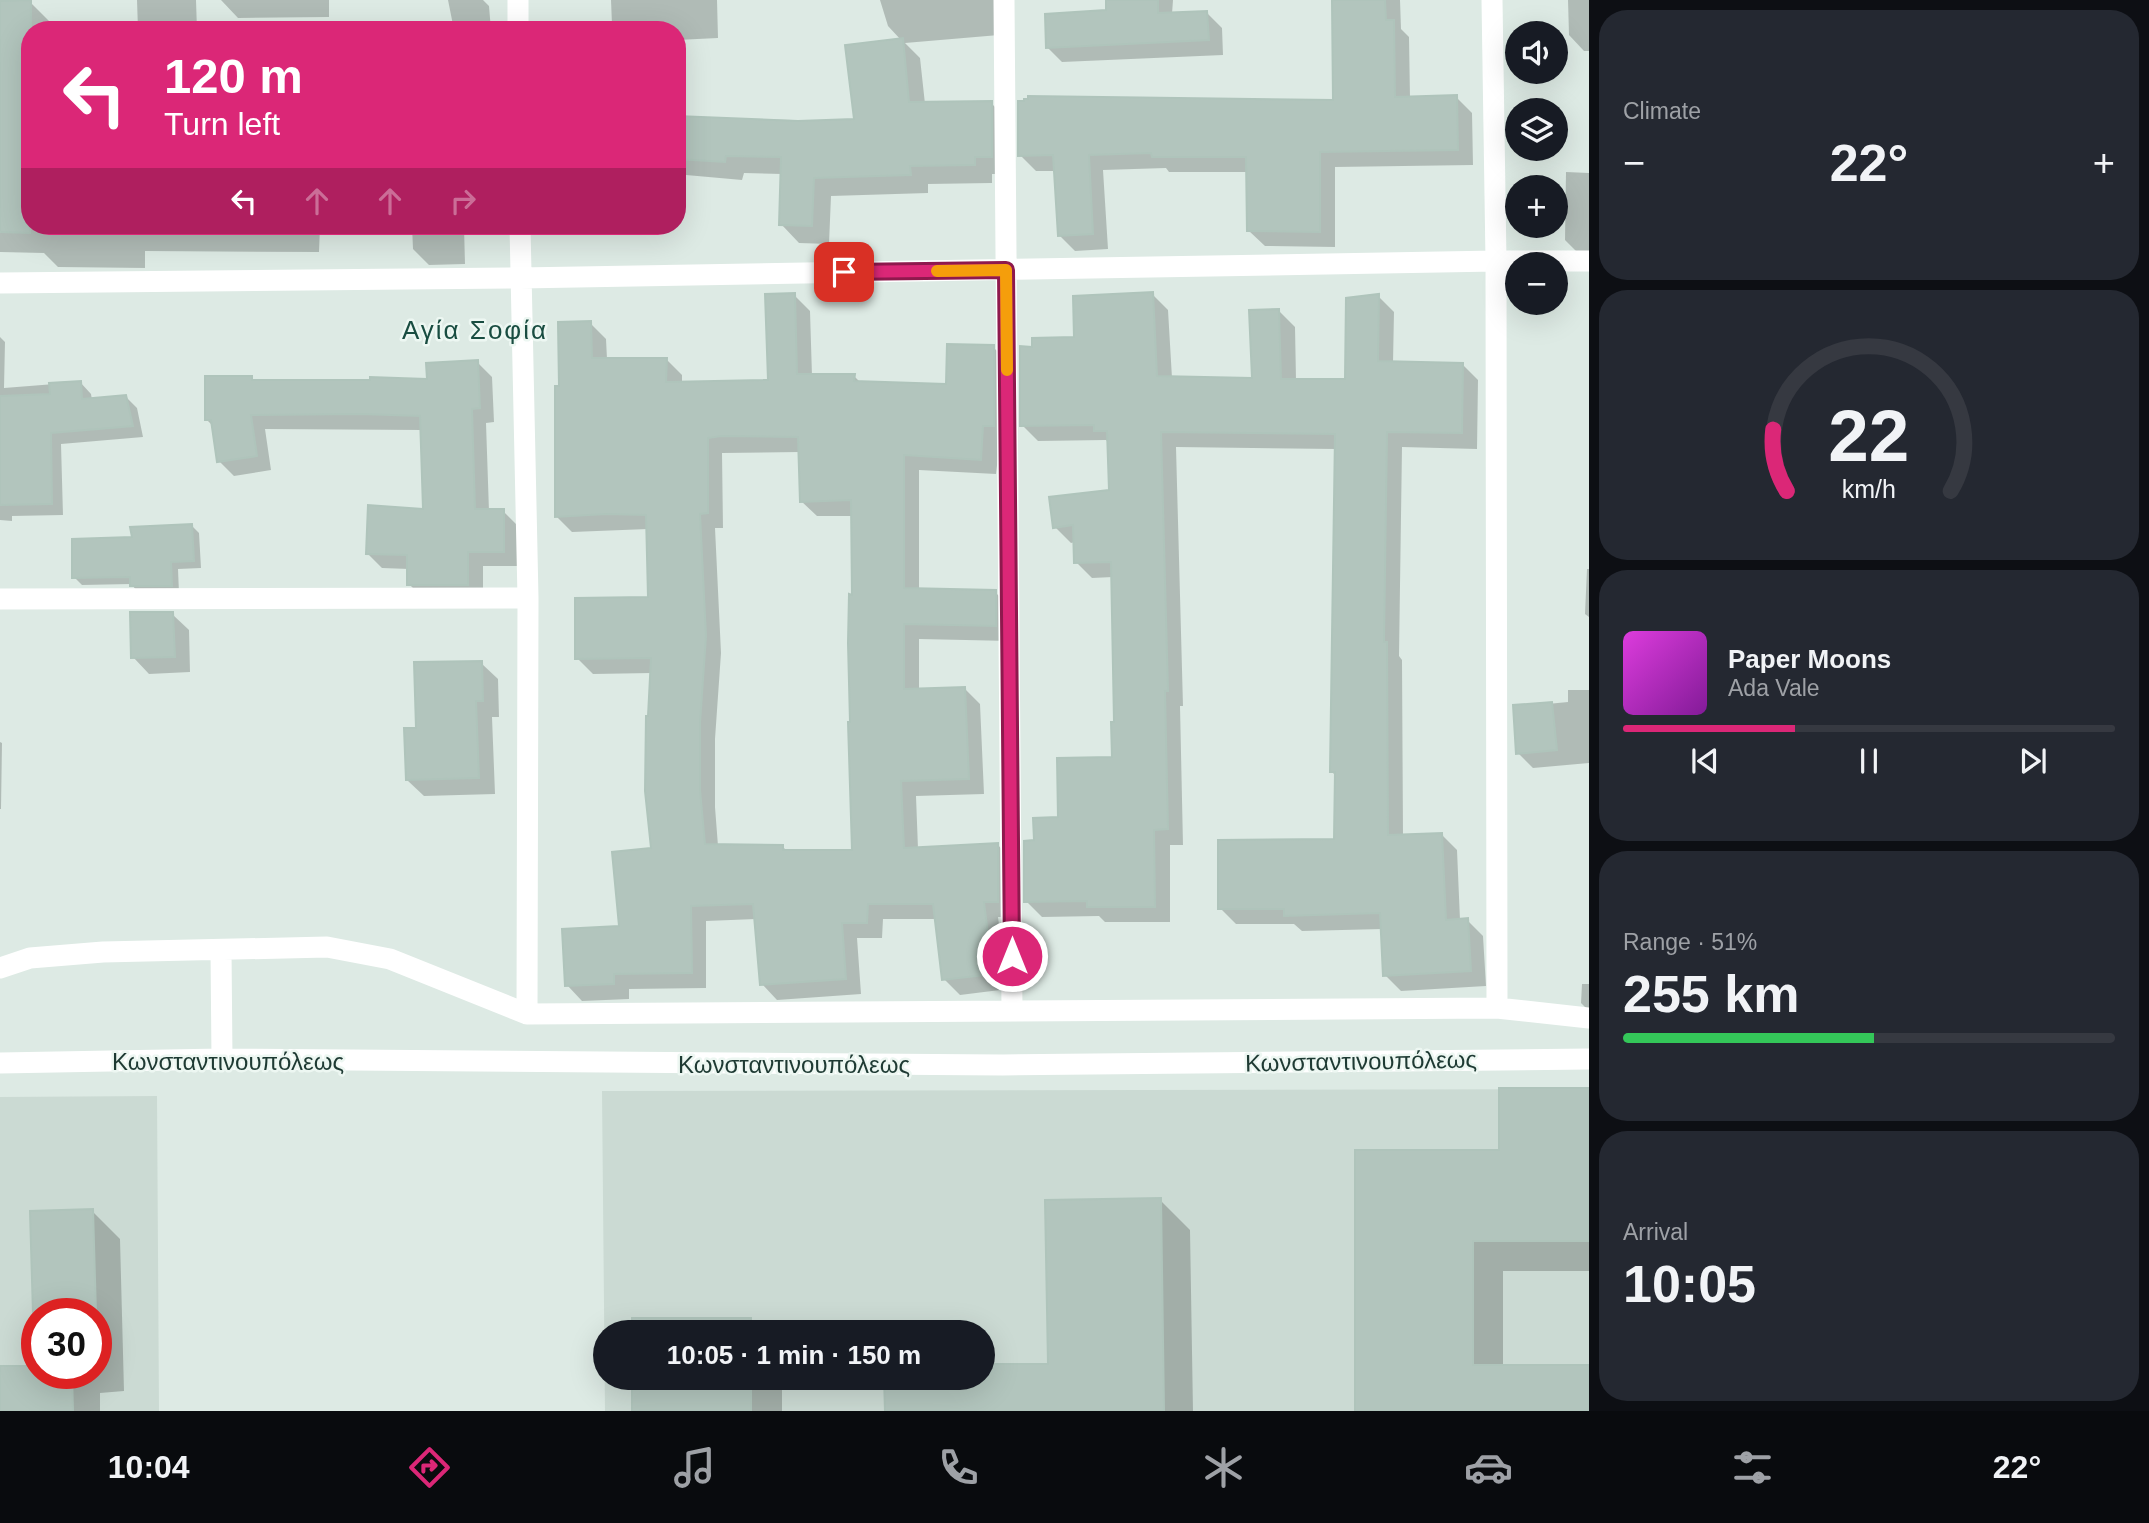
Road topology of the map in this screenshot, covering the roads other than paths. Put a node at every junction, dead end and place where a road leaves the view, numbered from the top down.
1 (518, 0) edge
2 (1004, 0) edge
3 (1492, 0) edge
4 (518, 21) edge
5 (520, 235) edge
6 (1496, 261) junction
7 (1589, 261) edge
8 (1006, 270) junction
9 (520, 278) junction
10 (0, 283) edge
11 (528, 598) junction
12 (0, 599) edge
13 (221, 950) junction
14 (0, 968) edge
15 (1497, 1008) junction
16 (1012, 1011) junction
17 (527, 1014) junction
18 (1589, 1018) edge
19 (222, 1059) junction
20 (1589, 1059) edge
21 (0, 1063) edge

1 - 4 street
2 - 8 street
3 - 6 street
5 - 9 street
6 - 7 street
6 - 8 street
6 - 15 street
8 - 9 street
8 - 16 street
9 - 10 street
9 - 11 street
11 - 12 street
11 - 17 street
13 - 14 street
13 - 17 street
13 - 19 street
15 - 16 street
15 - 18 street
16 - 17 street
19 - 20 street, Κωνσταντινουπόλεως
19 - 21 street, Κωνσταντινουπόλεως

